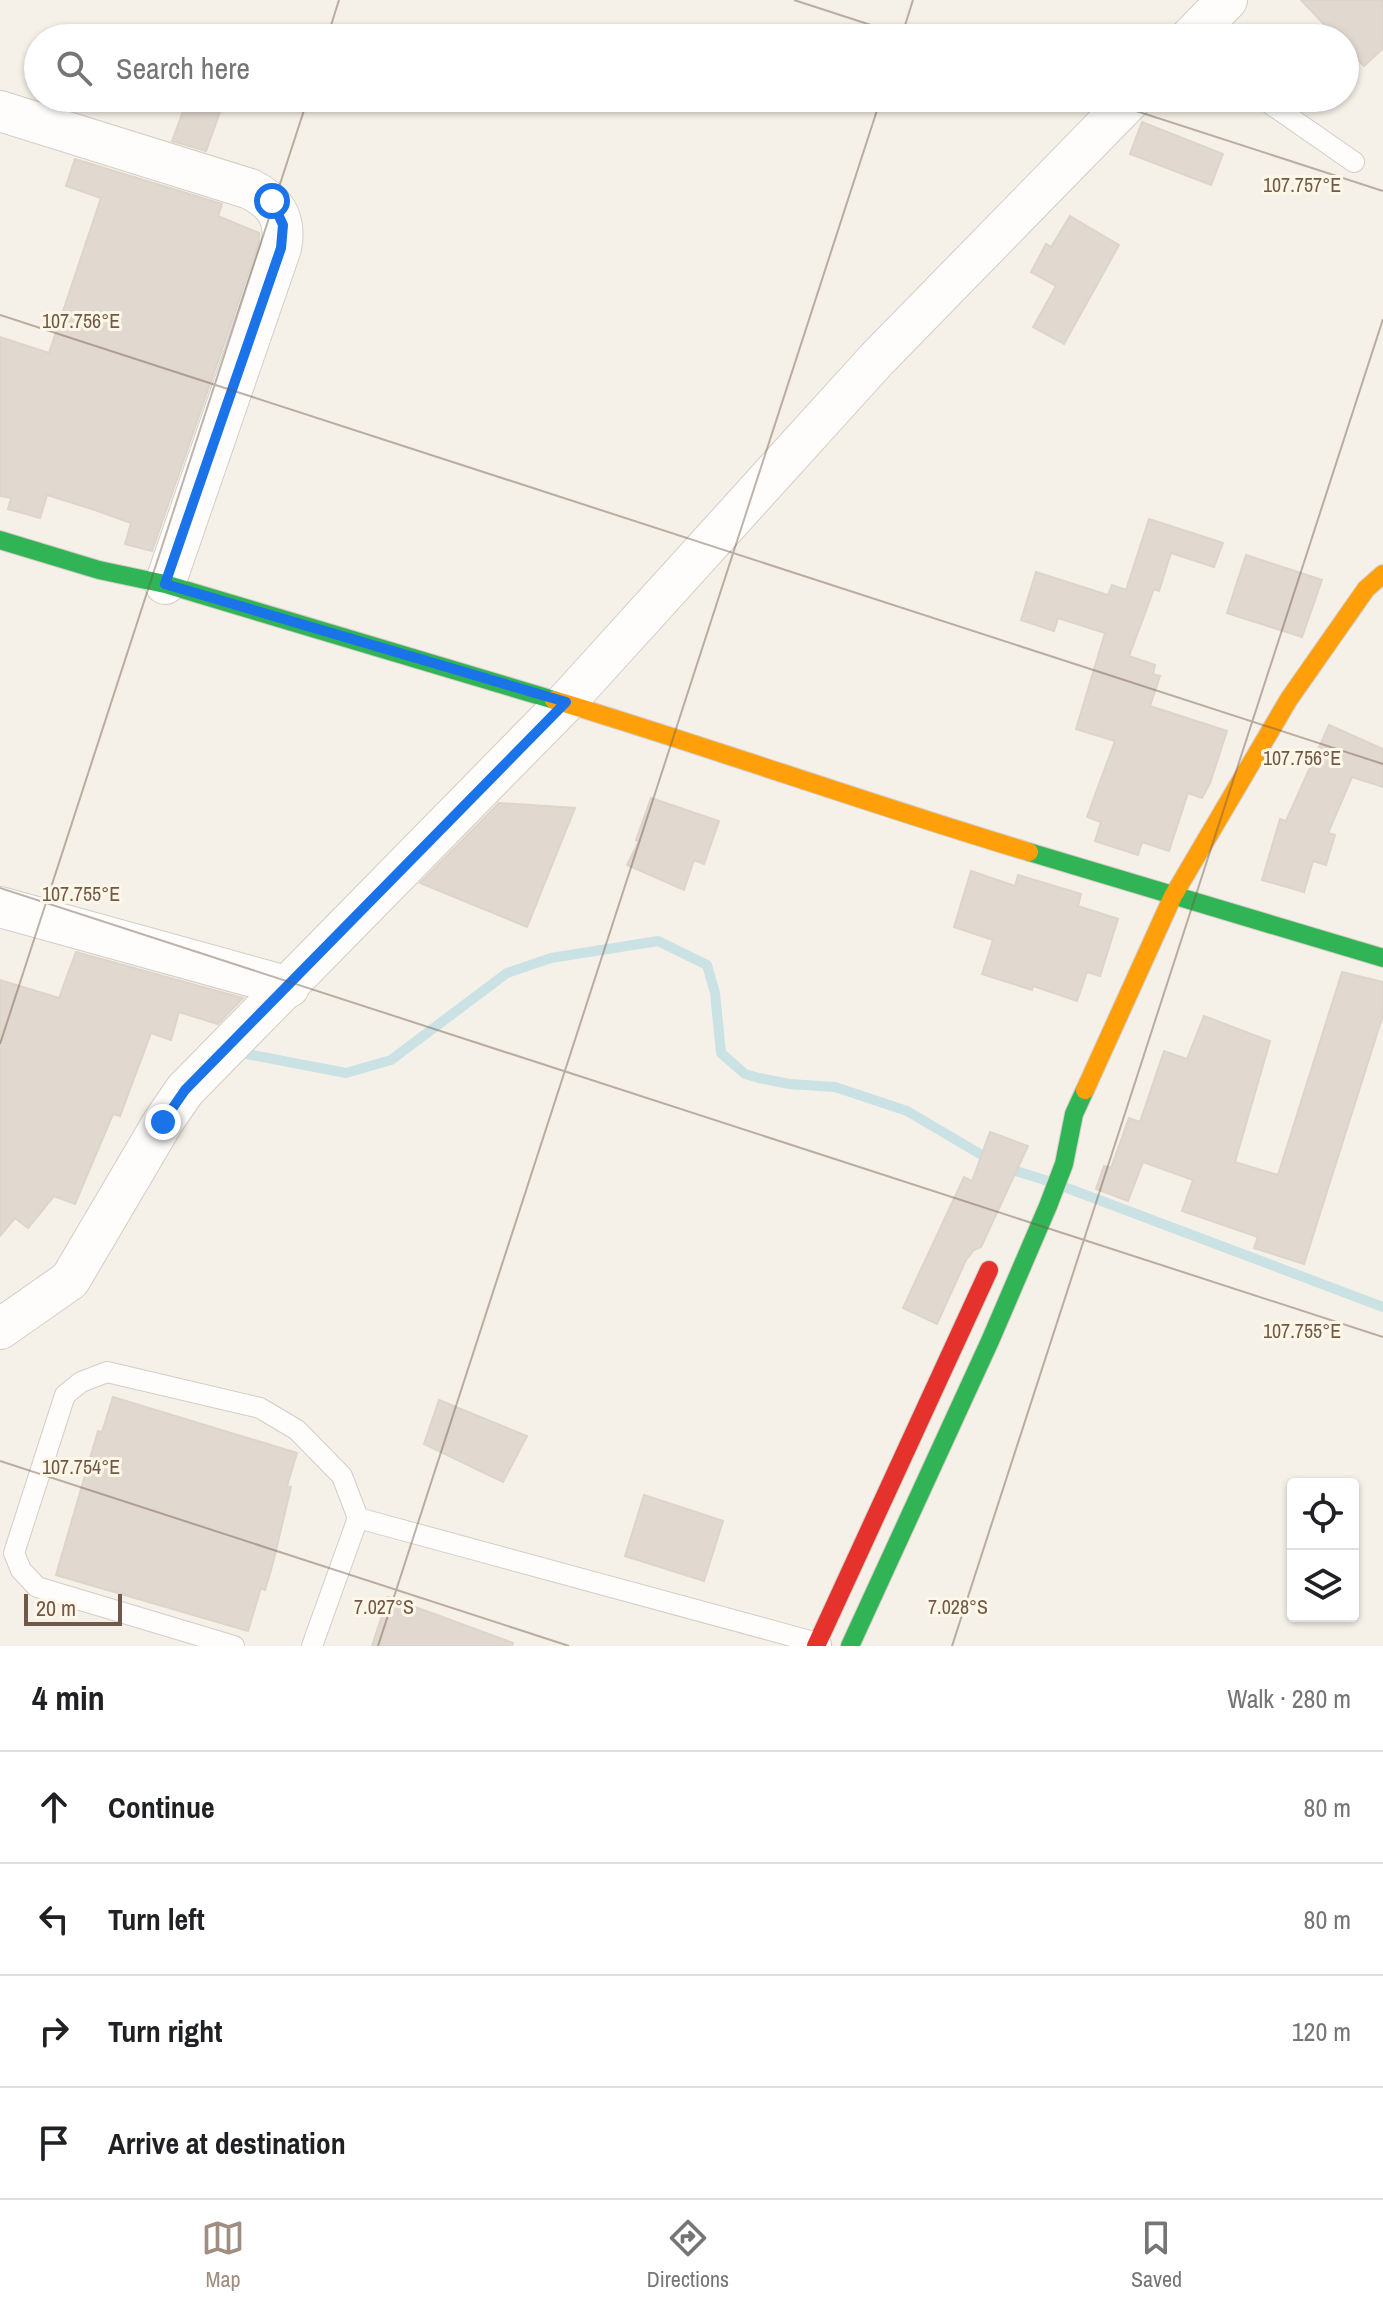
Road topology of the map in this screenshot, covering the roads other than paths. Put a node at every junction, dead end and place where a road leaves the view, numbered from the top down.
1 (1227, 0) edge
2 (1204, 24) edge
3 (0, 111) edge
4 (1118, 112) edge
5 (1282, 112) edge
6 (1354, 162) dead end
7 (0, 540) edge
8 (1383, 574) edge
9 (165, 584) junction
10 (566, 702) junction
11 (1173, 896) junction
12 (0, 907) edge
13 (1383, 958) edge
14 (289, 987) junction
15 (1074, 1114) junction
16 (1046, 1152) dead end
17 (1000, 1246) dead end
18 (0, 1329) edge
19 (358, 1518) junction
20 (821, 1645) edge
21 (234, 1646) edge
22 (312, 1646) edge
23 (850, 1646) edge

1 - 2 street
3 - 9 street
4 - 10 street
5 - 6 lane
7 - 9 main road
8 - 11 main road
9 - 10 main road
10 - 11 main road
10 - 14 street
11 - 13 main road
11 - 15 main road
12 - 14 street
14 - 18 street
15 - 16 main road
15 - 23 main road
17 - 20 main road
19 - 20 lane
19 - 21 lane
19 - 22 lane

